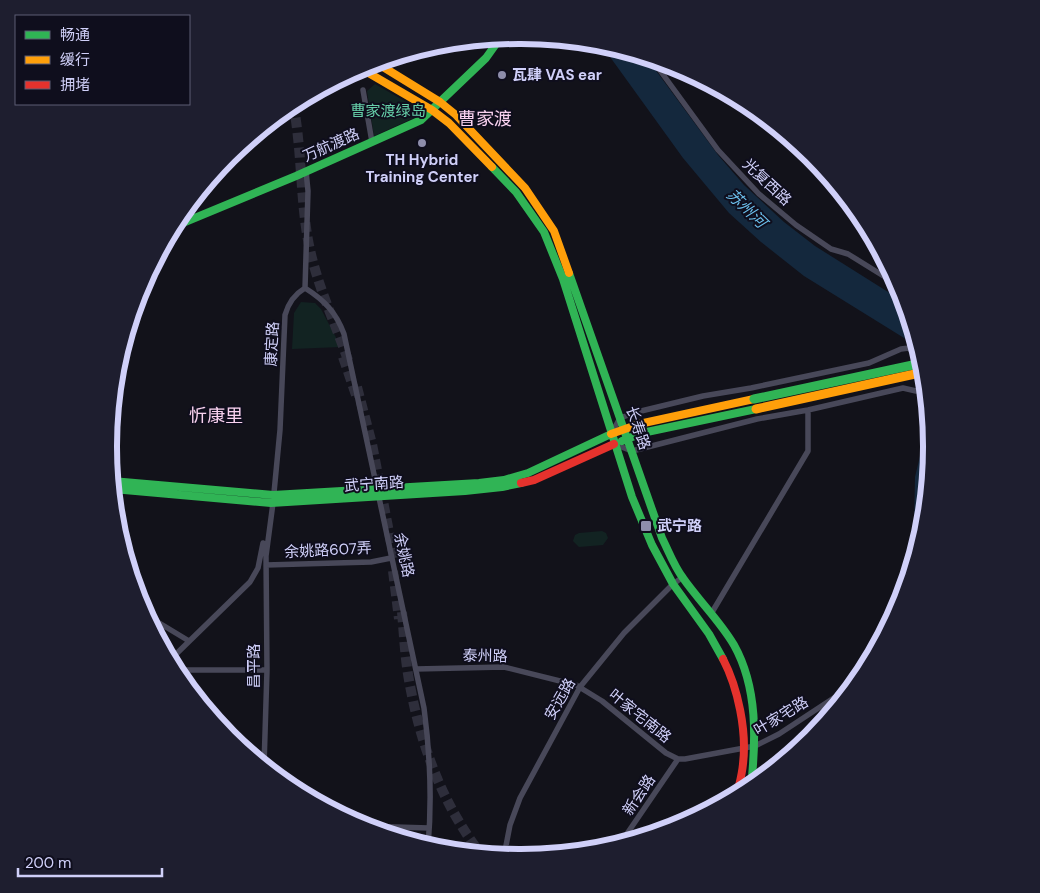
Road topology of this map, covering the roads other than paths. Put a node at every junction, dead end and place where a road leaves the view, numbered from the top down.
1 (496, 45) edge
2 (384, 68) edge
3 (659, 68) edge
4 (369, 73) edge
5 (363, 90) dead end
6 (440, 102) junction
7 (432, 110) junction
8 (372, 142) junction
9 (306, 171) junction
10 (186, 222) edge
11 (885, 277) edge
12 (304, 288) junction
13 (911, 350) edge
14 (914, 364) edge
15 (916, 374) edge
16 (918, 391) edge
17 (808, 410) junction
18 (620, 418) junction
19 (624, 429) junction
20 (611, 434) junction
21 (627, 438) junction
22 (614, 444) junction
23 (632, 451) junction
24 (119, 482) edge
25 (376, 488) junction
26 (120, 490) edge
27 (378, 498) junction
28 (272, 501) junction
29 (391, 558) junction
30 (266, 565) junction
31 (678, 581) junction
32 (711, 614) junction
33 (158, 622) edge
34 (189, 641) junction
35 (175, 655) edge
36 (416, 669) junction
37 (185, 670) edge
38 (267, 670) junction
39 (580, 687) junction
40 (836, 696) edge
41 (755, 746) junction
42 (744, 749) junction
43 (264, 757) edge
44 (678, 759) junction
45 (752, 775) edge
46 (739, 784) edge
47 (388, 827) edge
48 (429, 828) junction
49 (626, 835) edge
50 (428, 839) edge
51 (505, 848) edge

1 - 6 main road, 万航渡路
2 - 6 main road, 长寿路
3 - 11 street, 光复西路
4 - 7 main road, 长寿路
5 - 8 street
6 - 7 main road, 万航渡路
6 - 18 main road, 长寿路
7 - 8 main road, 万航渡路
7 - 20 main road, 长寿路
8 - 9 main road, 万航渡路
9 - 10 main road, 万航渡路
9 - 12 street
12 - 25 street, 余姚路
12 - 28 street, 康定路
13 - 18 street
14 - 19 main road, bridge
15 - 21 main road, bridge
16 - 17 street
17 - 23 street
17 - 32 street
18 - 19 main road, 长寿路
18 - 20 street
19 - 20 main road
19 - 21 main road, 长寿路
20 - 22 main road, 长寿路
20 - 25 main road, 武宁南路
21 - 22 main road, 武宁南路
21 - 23 main road, 长寿路
22 - 23 street
22 - 27 main road, 武宁南路
22 - 31 main road, 长寿路
23 - 31 main road, 长寿路
24 - 28 main road, 武宁南路
25 - 27 street, 余姚路
25 - 28 main road, 武宁南路
26 - 28 main road, 武宁南路
27 - 28 main road, 武宁南路
27 - 29 street, 余姚路
28 - 30 street, 康定路
28 - 34 street, 康定路
29 - 30 street, 余姚路607弄
29 - 36 street, 余姚路
30 - 38 street, 昌平路
31 - 32 main road, 长寿路
31 - 39 street, 安远路
31 - 42 main road, 长寿路
32 - 41 main road, 长寿路
33 - 34 street
34 - 35 street, 康定路
36 - 39 street, 泰州路
36 - 48 street, 余姚路
37 - 38 street
38 - 43 street, 昌平路
39 - 44 street, 叶家宅南路
39 - 51 street, 安远路
40 - 41 street, 叶家宅路
41 - 42 street, 叶家宅路
41 - 45 main road, 长寿路
42 - 44 street, 叶家宅南路
42 - 46 main road, 长寿路
44 - 49 street, 新会路
47 - 48 street
48 - 50 street, 余姚路

